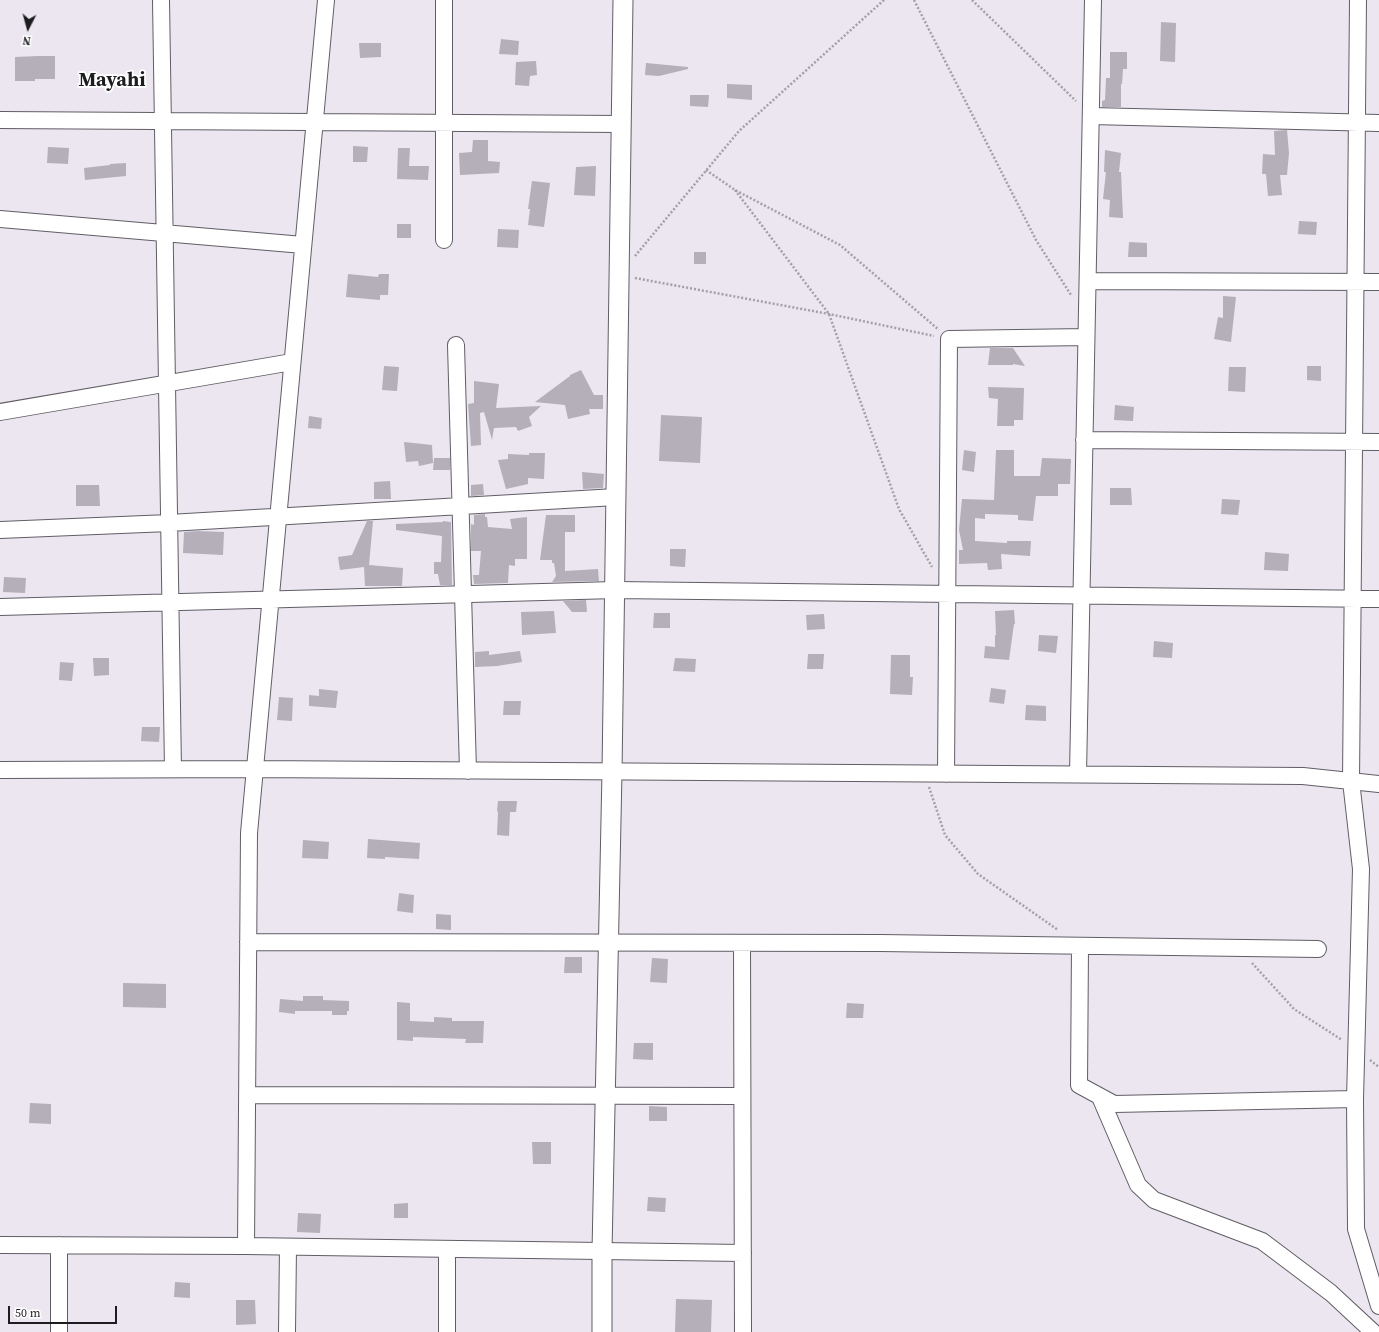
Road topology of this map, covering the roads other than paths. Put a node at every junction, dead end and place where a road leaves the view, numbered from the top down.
1 (161, 0) edge
2 (326, 0) edge
3 (444, 0) edge
4 (623, 0) edge
5 (1093, 0) edge
6 (1358, 0) edge
7 (1091, 116) junction
8 (0, 120) edge
9 (163, 121) junction
10 (315, 122) junction
11 (1357, 122) junction
12 (444, 123) junction
13 (1379, 123) edge
14 (622, 124) junction
15 (0, 219) edge
16 (165, 233) junction
17 (444, 240) dead end
18 (303, 245) junction
19 (1088, 281) junction
20 (1355, 282) junction
21 (1379, 282) edge
22 (1086, 338) junction
23 (456, 344) dead end
24 (292, 362) junction
25 (167, 384) junction
26 (0, 412) edge
27 (1084, 440) junction
28 (1354, 442) junction
29 (1379, 442) edge
30 (616, 497) junction
31 (461, 506) junction
32 (278, 517) junction
33 (169, 523) junction
34 (0, 530) edge
35 (615, 590) junction
36 (463, 594) junction
37 (947, 594) junction
38 (1081, 595) junction
39 (271, 599) junction
40 (1353, 599) junction
41 (1379, 599) edge
42 (171, 602) junction
43 (0, 607) edge
44 (173, 769) junction
45 (0, 770) edge
46 (255, 770) junction
47 (468, 771) junction
48 (612, 772) junction
49 (946, 774) junction
50 (1078, 774) junction
51 (1351, 781) junction
52 (1379, 784) edge
53 (248, 942) junction
54 (608, 942) junction
55 (742, 943) junction
56 (1080, 946) junction
57 (1318, 949) dead end
58 (247, 1095) junction
59 (605, 1096) junction
60 (742, 1096) junction
61 (1100, 1097) junction
62 (1355, 1098) junction
63 (0, 1245) edge
64 (59, 1245) junction
65 (246, 1246) junction
66 (288, 1246) junction
67 (447, 1249) junction
68 (602, 1251) junction
69 (742, 1253) junction
70 (1379, 1306) edge
71 (59, 1332) edge
72 (287, 1332) edge
73 (447, 1332) edge
74 (602, 1332) edge
75 (743, 1332) edge
76 (1374, 1332) edge

1 - 9 street
2 - 10 street
3 - 12 street
4 - 14 street
5 - 7 street
6 - 11 street
7 - 11 street
7 - 19 street
8 - 9 street
9 - 10 street
9 - 16 street
10 - 12 street
10 - 18 street
11 - 13 street
11 - 20 street
12 - 14 street
12 - 17 street
14 - 30 street
15 - 16 street
16 - 18 street
16 - 25 street
18 - 24 street
19 - 20 street
19 - 22 street
20 - 21 street
20 - 28 street
22 - 27 street
22 - 37 street
23 - 31 street
24 - 25 street
24 - 32 street
25 - 26 street
25 - 33 street
27 - 28 street
27 - 38 street
28 - 29 street
28 - 40 street
30 - 31 street
30 - 35 street
31 - 32 street
31 - 36 street
32 - 33 street
32 - 39 street
33 - 34 street
33 - 42 street
35 - 36 street
35 - 37 street
35 - 48 street
36 - 39 street
36 - 47 street
37 - 38 street
37 - 49 street
38 - 40 street
38 - 50 street
39 - 42 street
39 - 46 street
40 - 41 street
40 - 51 street
42 - 43 street
42 - 44 street
44 - 45 street
44 - 46 street
46 - 47 street
46 - 53 street
47 - 48 street
48 - 49 street
48 - 54 street
49 - 50 street
50 - 51 street
51 - 52 street
51 - 62 street
53 - 54 street
53 - 58 street
54 - 55 street
54 - 59 street
55 - 56 street
55 - 60 street
56 - 57 street
56 - 61 street
58 - 59 street
58 - 65 street
59 - 60 street
59 - 68 street
60 - 69 street
61 - 62 street
61 - 76 street
62 - 70 street
63 - 64 street
64 - 65 street
64 - 71 street
65 - 66 street
66 - 67 street
66 - 72 street
67 - 68 street
67 - 73 street
68 - 69 street
68 - 74 street
69 - 75 street

